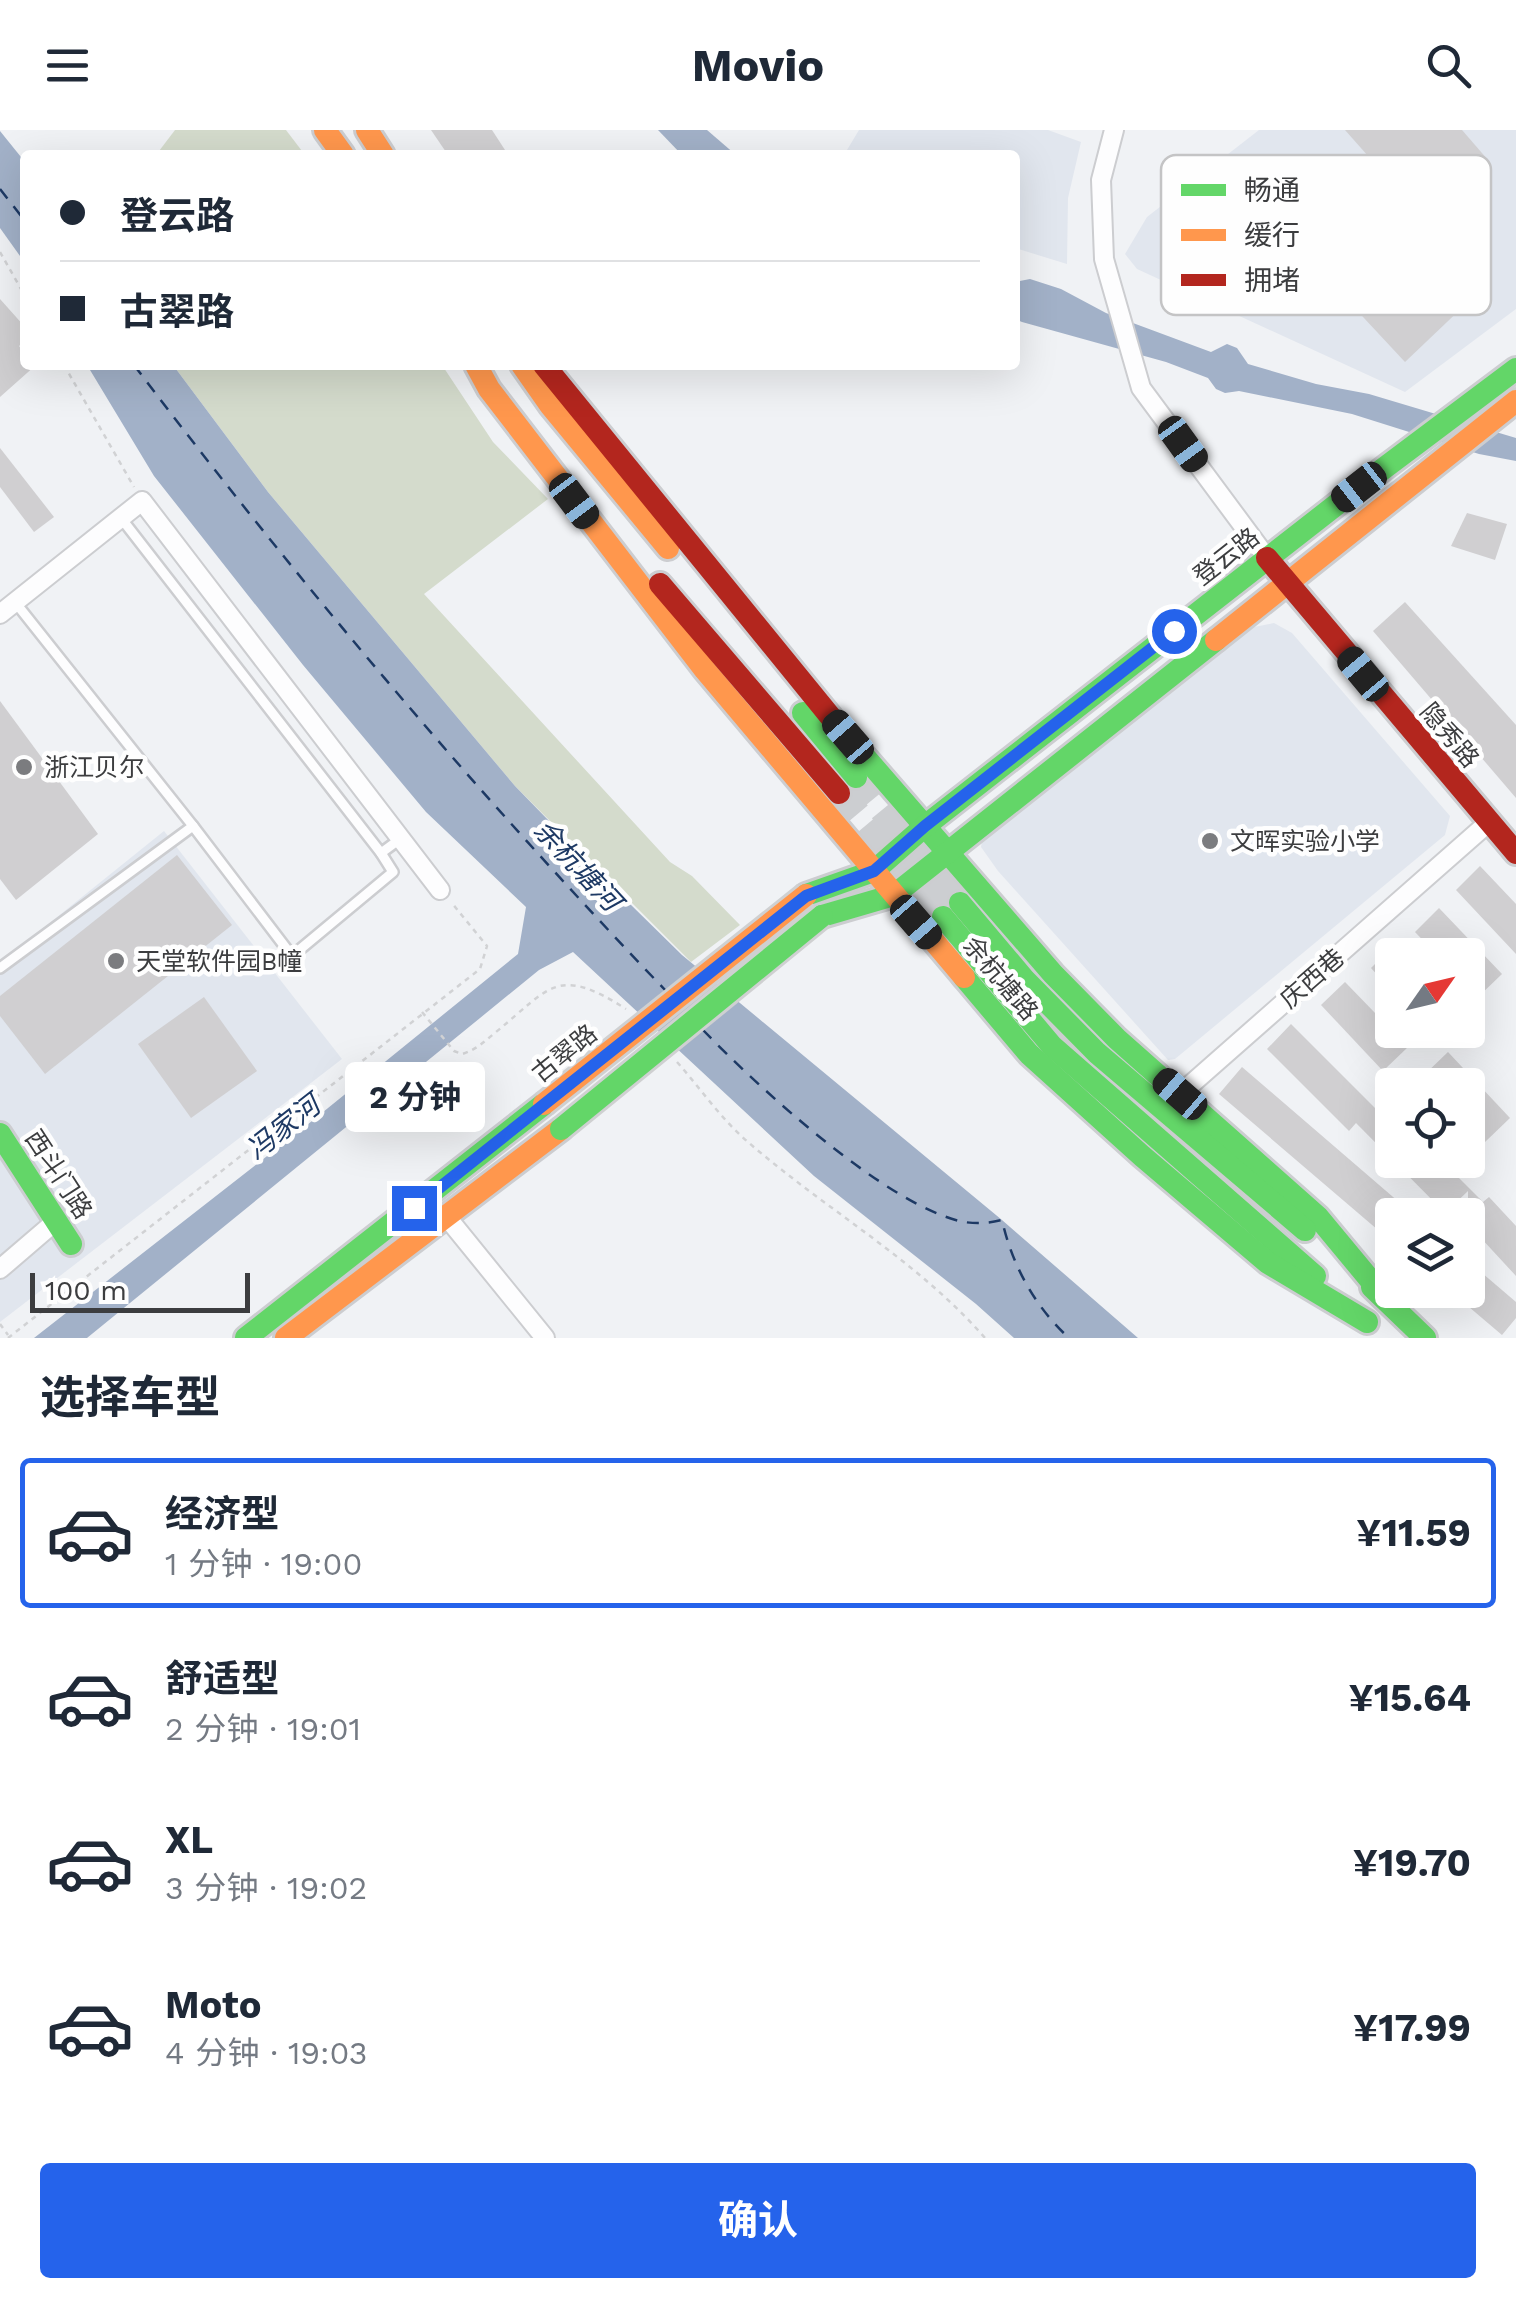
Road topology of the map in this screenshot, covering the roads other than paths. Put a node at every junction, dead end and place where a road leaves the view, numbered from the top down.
1 (1114, 130) edge
2 (1516, 369) edge
3 (479, 370) edge
4 (496, 370) edge
5 (526, 370) edge
6 (548, 370) edge
7 (1516, 401) edge
8 (121, 518) junction
9 (1267, 558) junction
10 (1287, 584) junction
11 (7, 608) edge
12 (1488, 823) junction
13 (193, 826) junction
14 (925, 826) junction
15 (401, 839) junction
16 (948, 852) junction
17 (381, 853) junction
18 (1516, 853) edge
19 (874, 871) junction
20 (440, 890) road end
21 (894, 895) junction
22 (0, 968) edge
23 (1180, 1094) junction
24 (2, 1144) edge
25 (446, 1216) junction
26 (56, 1221) junction
27 (71, 1244) dead end
28 (0, 1268) edge
29 (1375, 1286) edge
30 (1375, 1290) edge
31 (1395, 1308) edge
32 (1375, 1330) edge
33 (246, 1338) edge
34 (286, 1338) edge
35 (545, 1338) edge
36 (1425, 1338) edge

1 - 9 street
2 - 9 main road, 登云路
3 - 19 main road, 余杭塘路
4 - 5 main road
6 - 14 main road, 余杭塘路
7 - 10 main road
8 - 11 street
8 - 15 street
8 - 17 lane
9 - 10 main road, 隐秀路
9 - 14 main road, 登云路
10 - 12 main road, 隐秀路
10 - 16 main road
11 - 13 lane
12 - 18 main road, 隐秀路
12 - 23 street, 庆西巷
13 - 17 lane
13 - 22 lane
14 - 16 main road, 余杭塘路
14 - 19 main road, 古翠路
15 - 17 lane
15 - 20 street
16 - 21 main road
16 - 23 main road, 余杭塘路
19 - 21 main road, 余杭塘路
19 - 33 main road, 古翠路, bridge
21 - 25 main road, bridge
21 - 32 main road, 余杭塘路
23 - 29 main road, 余杭塘路
24 - 26 main road, 西斗门路
25 - 34 main road
25 - 35 street
26 - 27 main road, 西斗门路
26 - 28 street
30 - 32 main road, 余杭塘路
31 - 36 main road, 余杭塘路

